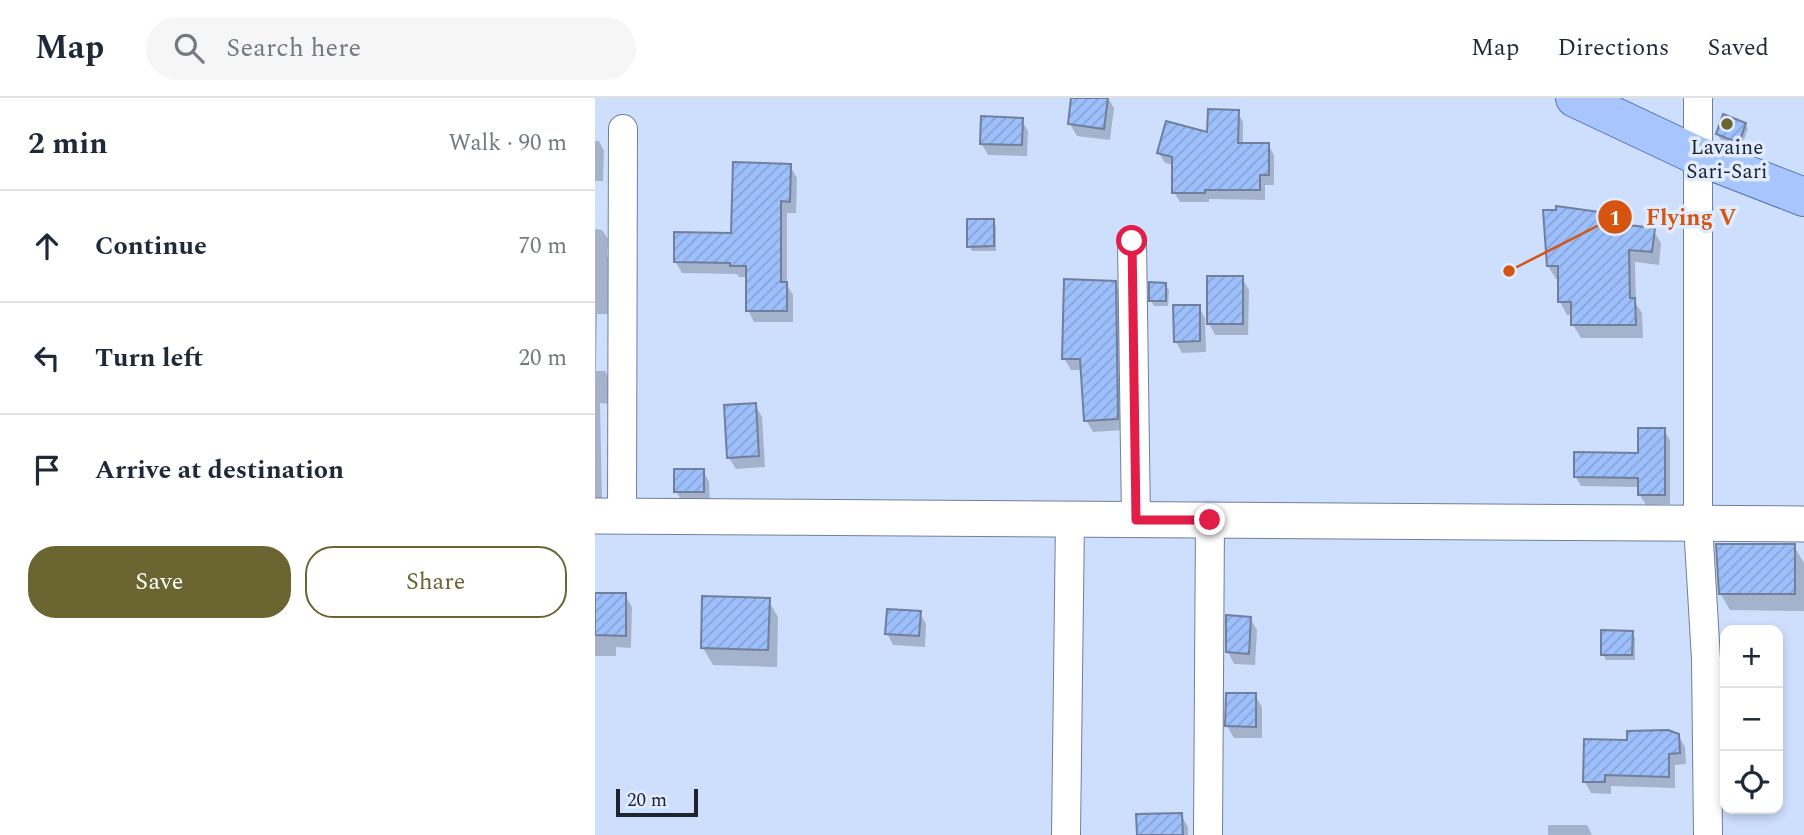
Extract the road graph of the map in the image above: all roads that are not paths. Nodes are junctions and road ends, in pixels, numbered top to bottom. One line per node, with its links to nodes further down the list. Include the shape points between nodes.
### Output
1 (1575, 98): 4 (main road)
2 (1697, 98): 4 (street)
3 (622, 128): 7 (street)
4 (1696, 155): 5 (main road); 11 (street)
5 (1804, 197)
6 (1132, 241): 9 (street)
7 (608, 516): 8 (street)
8 (1070, 519): 9 (street); 13 (street)
9 (1136, 520): 10 (street)
10 (1210, 520): 11 (street); 14 (street)
11 (1698, 524): 12 (street); 15 (street, via 1706,659)
12 (1804, 524)
13 (1066, 835)
14 (1208, 835)
15 (1708, 835)

